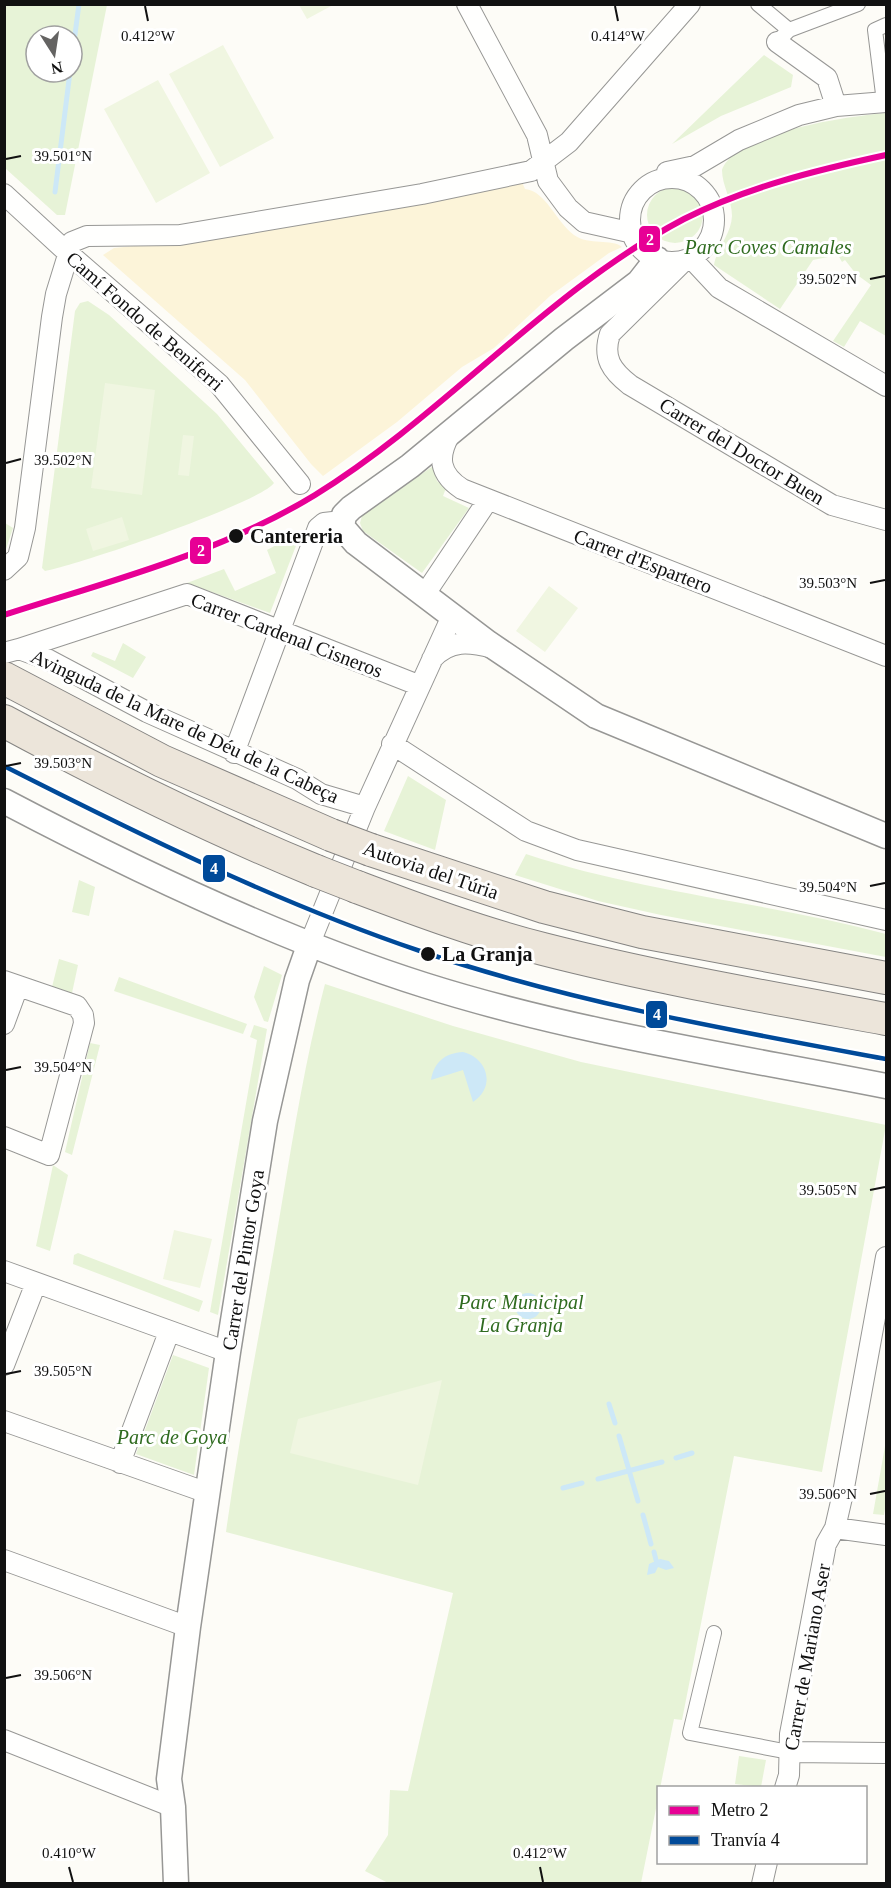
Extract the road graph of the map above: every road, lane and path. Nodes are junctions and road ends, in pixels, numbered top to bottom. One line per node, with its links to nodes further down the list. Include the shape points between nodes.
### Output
1 (467, 4): 9 (street, via 537,135)
2 (690, 4): 9 (street, via 569,142)
3 (758, 4): 6 (street)
4 (858, 4): 6 (street)
5 (886, 25): 7 (street, via 875,30)
6 (783, 36): 8 (street, via 827,78)
7 (885, 102): 8 (street)
8 (836, 106): 10 (street, via 760,130 695,166 660,174)
9 (544, 163): 13 (street, via 548,180 568,208 584,222); 15 (street, via 531,171 422,194 180,235 87,236 72,242)
10 (645, 187): 12 (street); 17 (street, via 657,180 683,178 705,193 712,204 715,217 708,242)
11 (4, 194): 15 (street, Camí Fondo de Beniferri)
12 (631, 212): 13 (street); 14 (street)
13 (599, 227): 14 (street)
14 (633, 233): 16 (street, via 645,251)
15 (68, 253): 20 (street, Camí Fondo de Beniferri, via 219,384); 24 (street, via 52,317 26,528 18,557)
16 (657, 259): 17 (street); 19 (street, via 639,282)
17 (688, 259): 18 (street, via 719,288); 22 (street, Carrer del Doctor Buen, via 610,334 606,346 615,374 832,505)
18 (886, 386)
19 (450, 434): 21 (street, Carrer d'Espartero, via 441,455 446,476 462,489); 23 (street, via 351,508)
20 (300, 484)
21 (488, 500): 25 (street); 30 (street, Carrer d'Espartero)
22 (886, 520)
23 (342, 521): 25 (street, via 346,533 356,543); 27 (street, via 324,523 318,528)
24 (4, 570)
25 (425, 594): 26 (street)
26 (452, 616): 28 (street); 31 (street, Carrer del Pintor Goya)
27 (278, 630): 29 (street, Carrer Cardenal Cisneros, via 187,594); 33 (street, Carrer Cardenal Cisneros); 36 (street)
28 (495, 648): 31 (street, Carrer del Pintor Goya, via 453,644); 39 (street, via 596,716)
29 (12, 651): 36 (street, Avinguda de la Mare de Déu de la Cabeça, via 49,660)
30 (886, 656)
31 (429, 663): 33 (street, Carrer del Pintor Goya)
32 (4, 678): 42 (highway, Autovia del Túria, bridge, via 162,761 371,850 544,907 642,932)
33 (418, 686): 35 (street, Carrer del Pintor Goya)
34 (4, 722): 44 (highway, Autovia del Túria, bridge, via 231,836 438,917 542,948 691,982)
35 (392, 744): 38 (street, Carrer del Pintor Goya); 40 (street, via 526,831 578,850)
36 (234, 753): 38 (street, Avinguda de la Mare de Déu de la Cabeça, via 331,798)
37 (4, 801): 41 (street, via 130,865)
38 (365, 807): 41 (street, Carrer del Pintor Goya)
39 (886, 836)
40 (886, 920)
41 (310, 944): 46 (street, via 424,985 527,1015); 53 (street, Carrer del Pintor Goya, via 297,980 266,1121)
42 (886, 978)
43 (11, 984): 45 (street); 47 (street, via 77,1006 84,1023 49,1155)
44 (886, 1019)
45 (4, 1024)
46 (886, 1086)
47 (4, 1137)
48 (886, 1257): 52 (street, Carrer de Mariano Aser)
49 (4, 1271): 50 (street)
50 (36, 1282): 51 (street); 54 (street)
51 (169, 1332): 53 (street); 56 (street)
52 (878, 1350): 58 (street, Carrer de Mariano Aser)
53 (228, 1352): 57 (street, Carrer del Pintor Goya)
54 (4, 1365)
55 (4, 1420): 56 (street)
56 (120, 1463): 57 (street)
57 (208, 1493): 61 (street, Carrer del Pintor Goya)
58 (835, 1528): 59 (street); 64 (street, Carrer de Mariano Aser, via 826,1544)
59 (886, 1535)
60 (4, 1560): 61 (street)
61 (188, 1628): 67 (street, Carrer del Pintor Goya, via 169,1779)
62 (714, 1633): 64 (street, via 690,1733)
63 (4, 1740): 67 (street)
64 (789, 1752): 65 (street); 66 (street, Carrer de Mariano Aser)
65 (886, 1753)
66 (785, 1786)
67 (173, 1807): 69 (street, Carrer del Pintor Goya)
68 (767, 1864): 70 (street)
69 (176, 1884)
70 (762, 1884)

